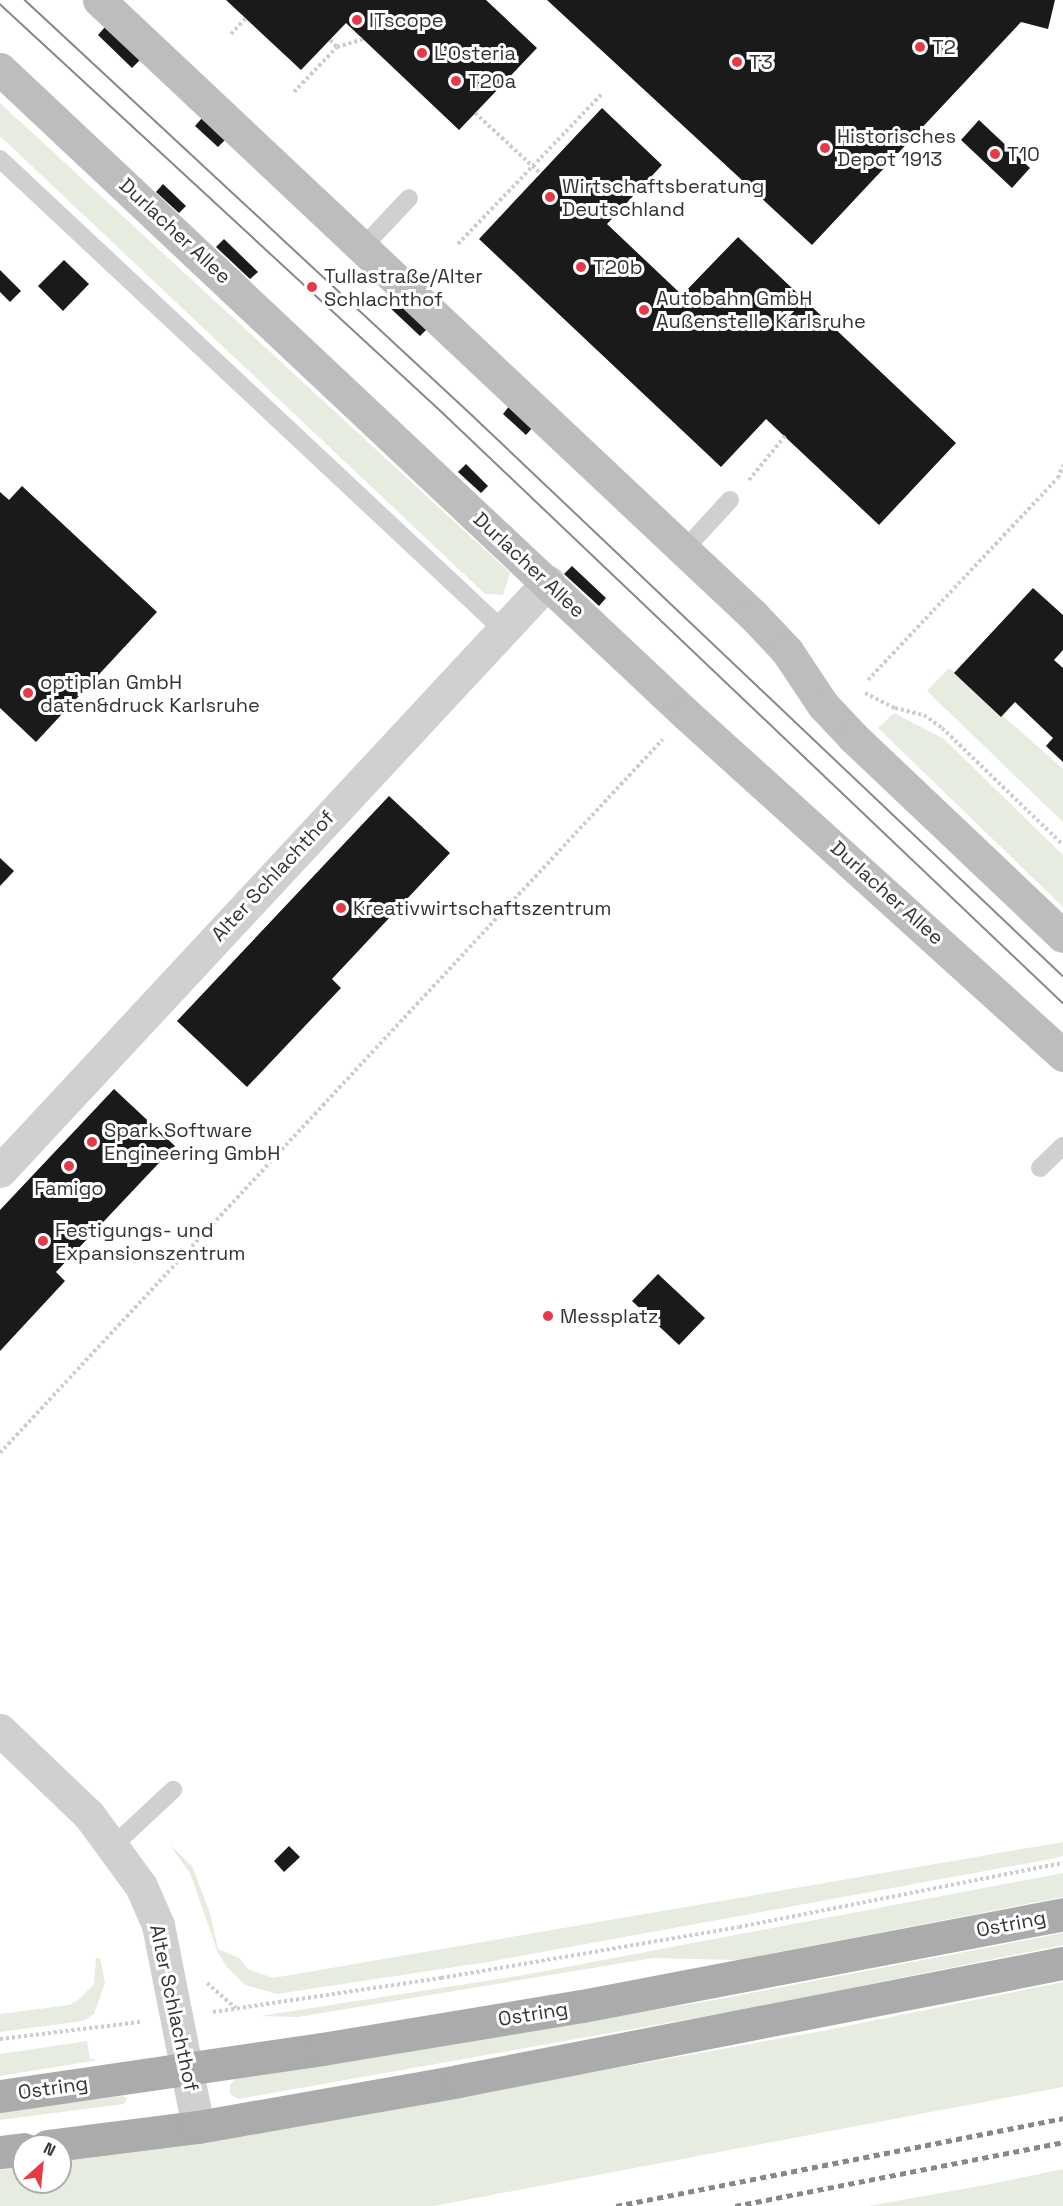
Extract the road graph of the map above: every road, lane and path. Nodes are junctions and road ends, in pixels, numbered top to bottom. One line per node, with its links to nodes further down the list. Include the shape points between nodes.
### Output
1 (99, 0): 16 (street)
2 (246, 18): 3 (path)
3 (231, 34)
4 (363, 39): 6 (path)
5 (330, 40): 6 (path)
6 (337, 47): 8 (path)
7 (0, 69): 21 (street, Durlacher Allee)
8 (294, 92)
9 (603, 93): 12 (path)
10 (475, 113): 12 (path)
11 (0, 159): 22 (lane)
12 (533, 167): 13 (path); 15 (path)
13 (541, 174)
14 (409, 198): 16 (lane)
15 (458, 244)
16 (363, 247): 20 (street)
17 (785, 436): 19 (path)
18 (1063, 465): 23 (path, via 1058,478)
19 (730, 500): 20 (lane)
20 (684, 550): 27 (street, via 787,651 823,705 853,737)
21 (548, 582): 22 (street, Alter Schlachthof); 25 (street, Durlacher Allee)
22 (503, 630): 31 (street, Alter Schlachthof)
23 (868, 680)
24 (910, 709): 26 (path, via 942,728)
25 (687, 715): 28 (street, Durlacher Allee); 32 (path, via 604,799)
26 (1063, 845)
27 (1063, 936)
28 (1063, 1055)
29 (1063, 1146): 30 (lane)
30 (1040, 1168)
31 (0, 1171)
32 (0, 1453)
33 (0, 1730): 35 (street, Alter Schlachthof, via 83,1808)
34 (173, 1790): 35 (lane)
35 (114, 1845): 39 (street, Alter Schlachthof, via 141,1886 158,1925)
36 (1063, 1863): 39 (path, via 739,1927 441,1978)
37 (1063, 1914): 41 (main road, Ostring, via 582,2006)
38 (1063, 1963): 43 (main road, via 765,2024)
39 (178, 2017): 40 (path); 41 (street, Alter Schlachthof)
40 (0, 2039)
41 (188, 2068): 42 (main road, Ostring); 43 (street, Alter Schlachthof)
42 (0, 2096)
43 (198, 2127): 44 (main road)
44 (72, 2143)

